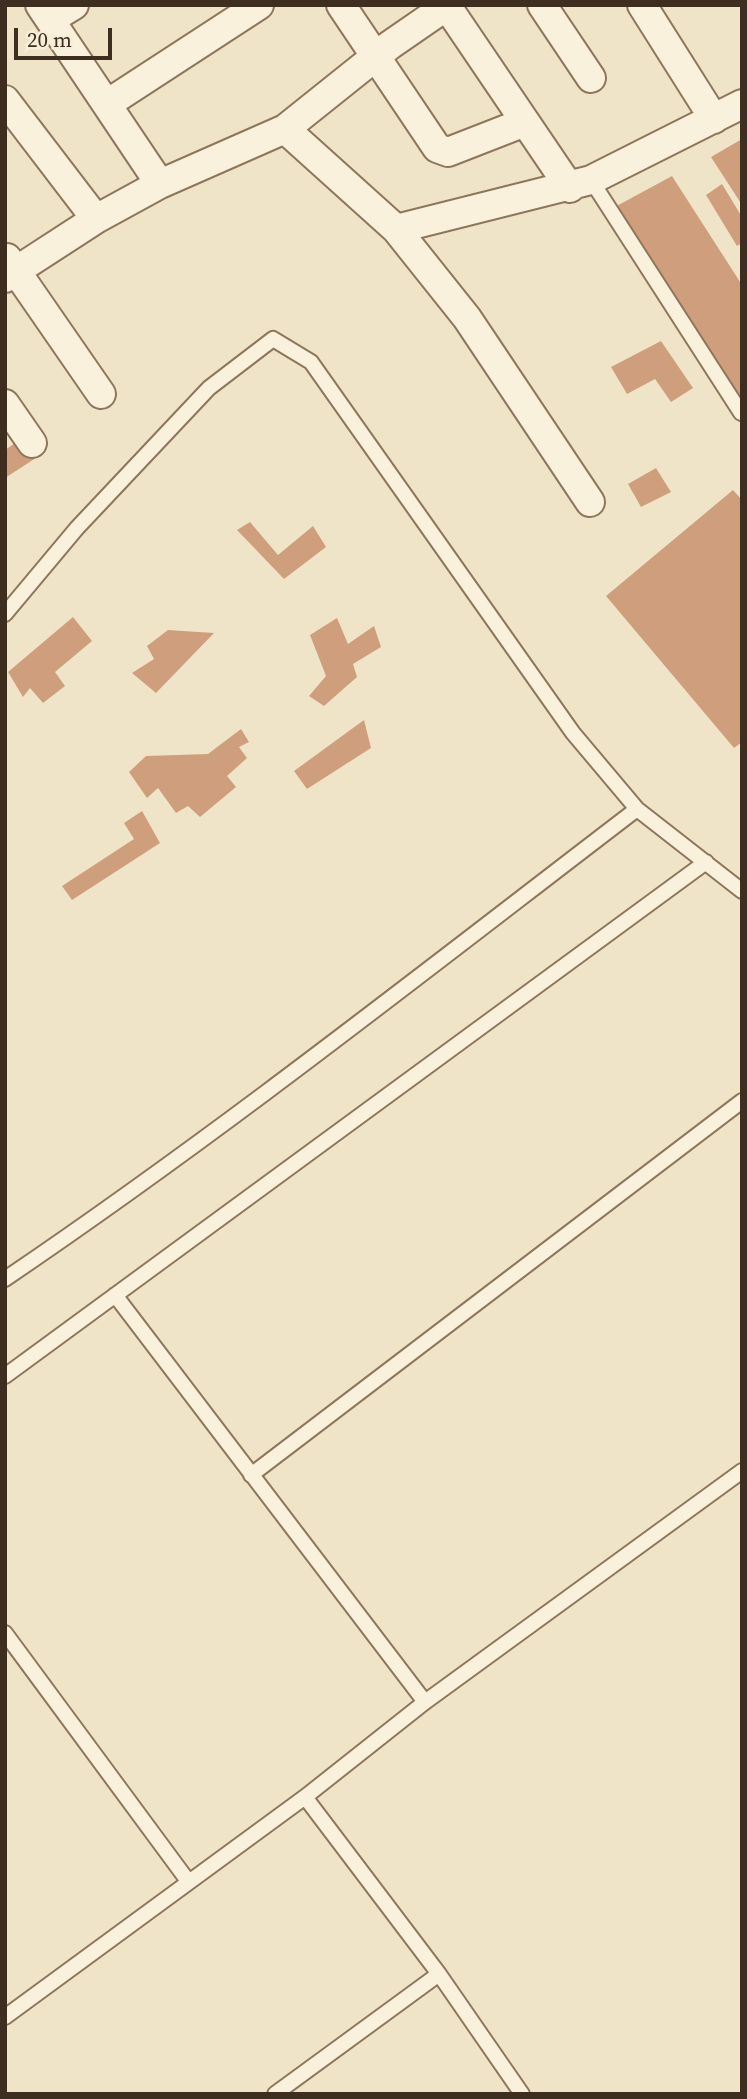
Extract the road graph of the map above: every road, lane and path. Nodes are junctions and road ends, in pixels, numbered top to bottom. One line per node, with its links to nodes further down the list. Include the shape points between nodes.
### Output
1 (259, 5): 10 (street)
2 (341, 5): 7 (street)
3 (447, 5): 7 (street); 13 (street)
4 (542, 5): 8 (street)
5 (642, 5): 12 (street)
6 (55, 10): 10 (street)
7 (374, 58): 13 (street, via 437,148 448,152); 14 (street)
8 (591, 78)
9 (5, 100): 17 (street)
10 (107, 104): 15 (street)
11 (742, 104): 12 (street)
12 (714, 119): 16 (street)
13 (525, 122): 16 (street)
14 (285, 129): 15 (street); 18 (street)
15 (160, 184): 17 (street)
16 (581, 184): 18 (street); 22 (lane)
17 (96, 219): 19 (street)
18 (396, 229): 24 (street, via 467,318)
19 (9, 268): 20 (street)
20 (101, 394)
21 (5, 404): 23 (street)
22 (741, 413)
23 (32, 443)
24 (590, 502)
25 (5, 614): 26 (lane, via 77,528 209,388 273,339 311,362 573,733)
26 (637, 808): 27 (lane); 30 (lane, via 384,1003)
27 (706, 862): 28 (lane); 31 (lane)
28 (742, 891)
29 (742, 1101): 34 (lane)
30 (5, 1279)
31 (115, 1295): 32 (lane); 34 (lane)
32 (5, 1376)
33 (742, 1471): 36 (lane)
34 (251, 1475): 36 (lane)
35 (8, 1642): 38 (lane)
36 (425, 1702): 37 (lane)
37 (305, 1797): 38 (lane); 39 (lane)
38 (188, 1881): 40 (lane)
39 (439, 1974): 41 (lane); 42 (lane)
40 (5, 2017)
41 (275, 2094)
42 (522, 2094)

